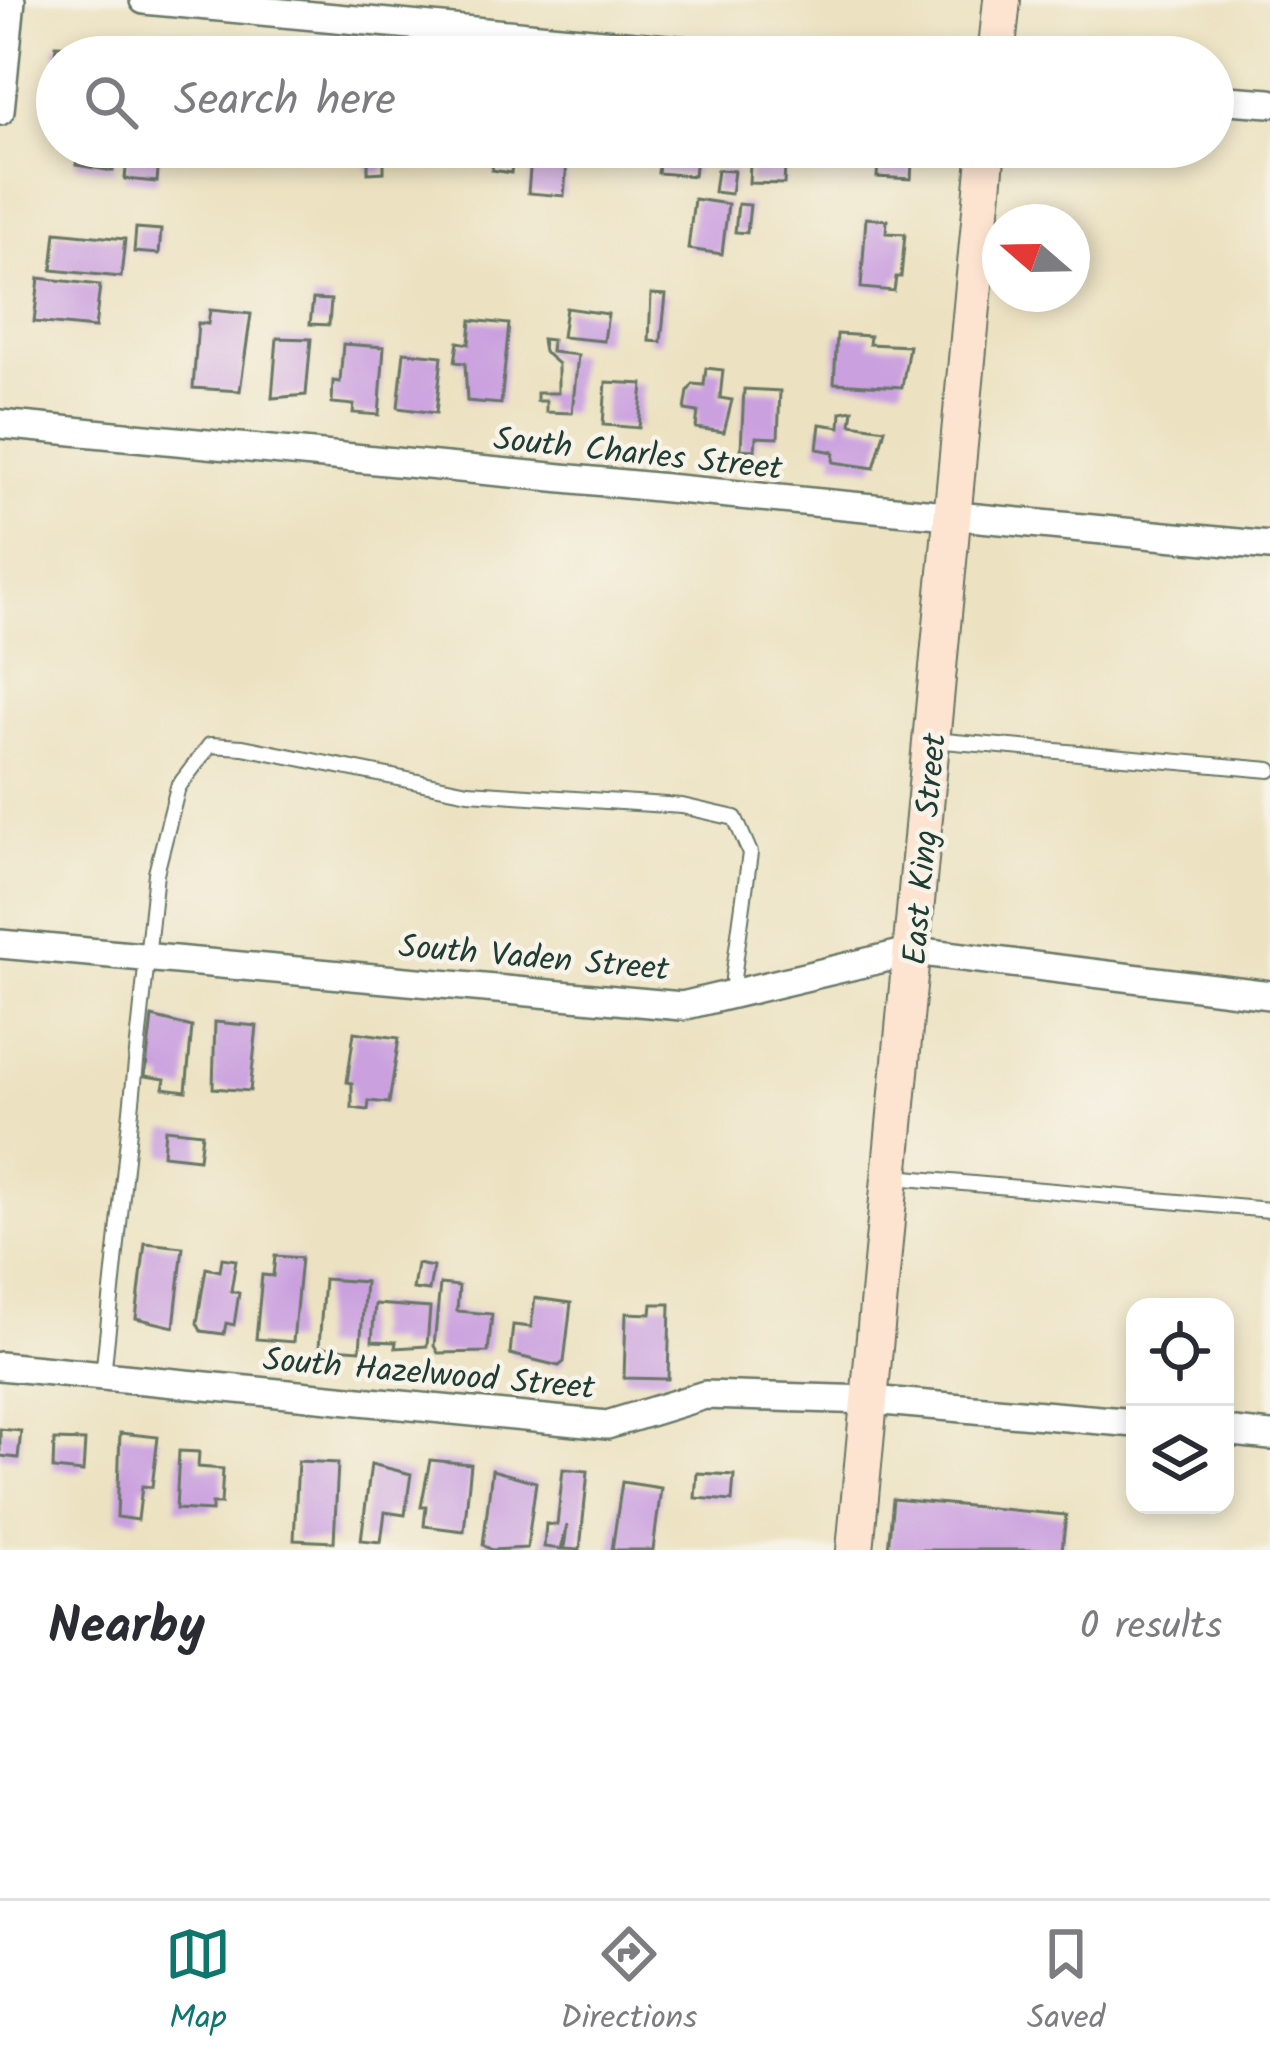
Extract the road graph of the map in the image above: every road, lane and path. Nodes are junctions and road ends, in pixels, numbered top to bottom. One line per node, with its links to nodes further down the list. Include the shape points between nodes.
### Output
1 (11, 0): 8 (street)
2 (145, 0): 4 (street)
3 (1002, 0): 5 (street)
4 (528, 36)
5 (998, 36)
6 (1234, 101): 7 (street)
7 (1270, 104)
8 (0, 111)
9 (985, 168): 11 (street, East King Street)
10 (0, 424): 11 (street, South Charles Street)
11 (954, 520): 12 (street, South Charles Street); 13 (street, East King Street)
12 (1270, 546)
13 (933, 740): 14 (lane); 16 (street, East King Street)
14 (1270, 770)
15 (0, 944): 17 (street, South Vaden Street)
16 (914, 951): 18 (street, South Vaden Street); 19 (street, South Vaden Street); 20 (street, East King Street)
17 (143, 956): 18 (street, South Vaden Street, via 682,1006); 18 (lane, via 178,787 210,746 243,747 468,792 649,803 735,818 750,854); 23 (lane, via 140,1058)
18 (736, 994)
19 (1270, 995)
20 (894, 1177): 21 (lane); 24 (street, East King Street)
21 (1270, 1210)
22 (0, 1366): 23 (street, South Hazelwood Street)
23 (104, 1376): 24 (street, South Hazelwood Street, via 608,1425 705,1396)
24 (871, 1400): 25 (street, South Hazelwood Street); 28 (street, East King Street)
25 (1126, 1422)
26 (1234, 1433): 27 (street)
27 (1270, 1436)
28 (855, 1550)

